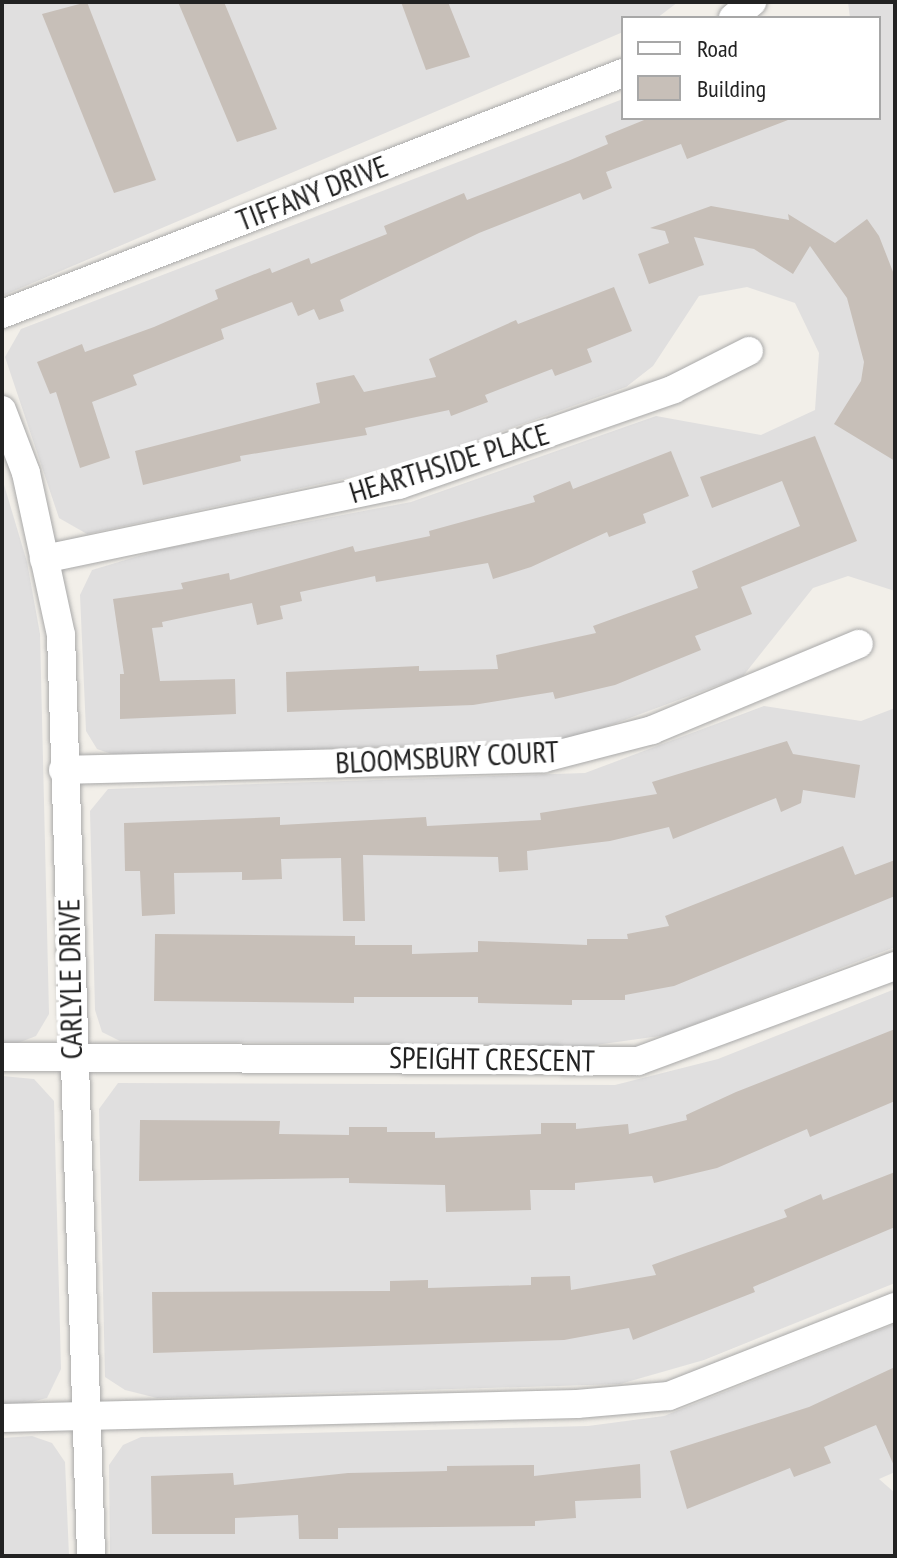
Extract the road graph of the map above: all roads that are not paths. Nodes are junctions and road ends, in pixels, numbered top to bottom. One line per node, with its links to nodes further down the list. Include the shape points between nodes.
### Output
1 (752, 2): 2 (street)
2 (735, 16)
3 (621, 74): 4 (street, TIFFANY DRIVE)
4 (2, 314)
5 (749, 351): 7 (street, HEARTHSIDE PLACE, via 674,389 399,485)
6 (2, 410): 7 (street, CARLYLE DRIVE, via 26,473)
7 (44, 559): 9 (street, CARLYLE DRIVE, via 61,635)
8 (859, 644): 9 (street, BLOOMSBURY COURT, via 652,730 544,758)
9 (63, 770): 11 (street, CARLYLE DRIVE)
10 (895, 966): 11 (street, SPEIGHT CRESCENT, via 638,1061)
11 (72, 1055): 12 (street, SPEIGHT CRESCENT); 14 (street, CARLYLE DRIVE)
12 (2, 1057)
13 (895, 1307): 14 (street, via 669,1396 577,1404)
14 (83, 1414): 15 (street); 16 (street, CARLYLE DRIVE)
15 (2, 1418)
16 (91, 1556)

